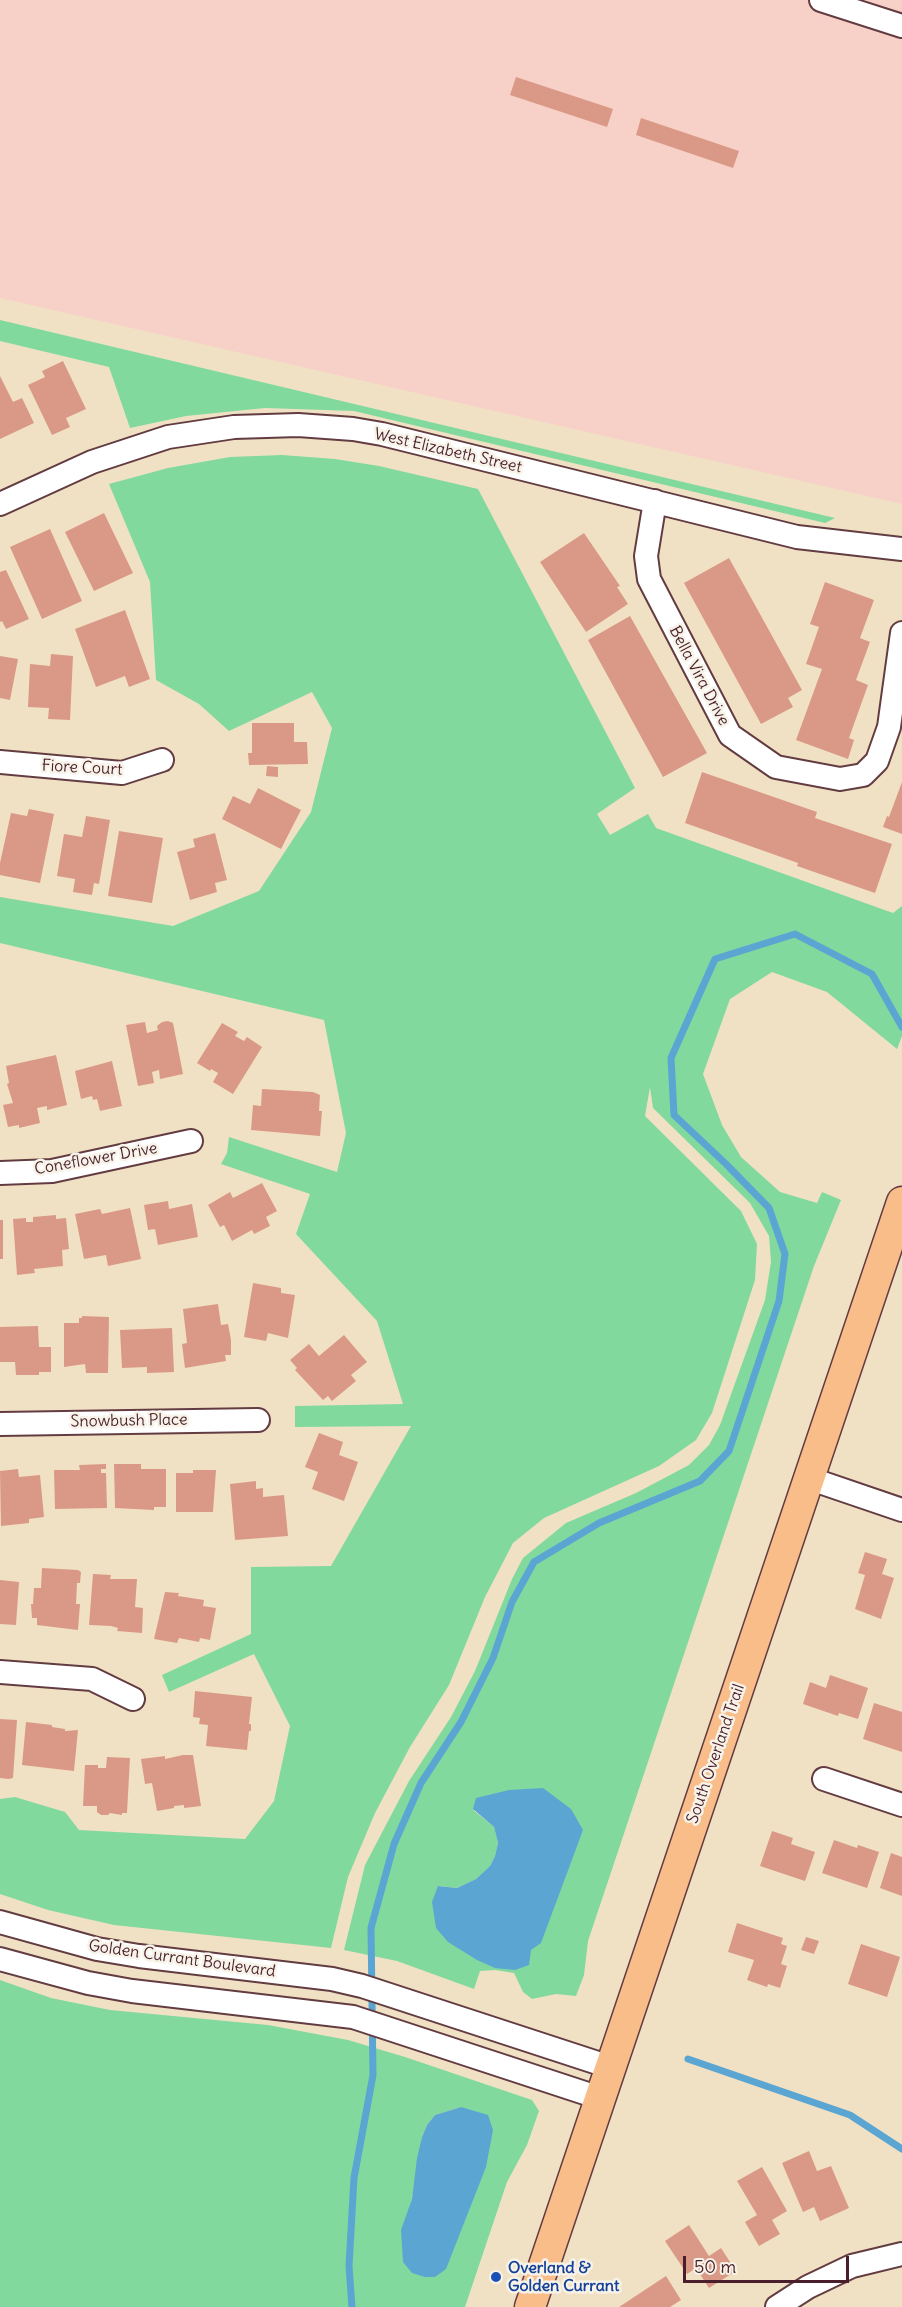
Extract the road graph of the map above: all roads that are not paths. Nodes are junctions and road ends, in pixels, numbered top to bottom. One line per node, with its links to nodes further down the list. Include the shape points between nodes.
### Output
1 (821, 0): 2 (street)
2 (891, 15)
3 (655, 501): 4 (street, West Elizabeth Street, via 382,434 298,425 234,427 168,437 92,462); 5 (street, West Elizabeth Street, via 797,537); 6 (street, Bella Vira Drive, via 646,556 649,579 730,735 776,767 840,778 862,775 877,761 889,727)
4 (0, 504)
5 (902, 549)
6 (902, 633)
7 (162, 760): 8 (street, Fiore Court, via 122,774)
8 (0, 762)
9 (191, 1142): 10 (street, Coneflower Drive, via 52,1171)
10 (0, 1173)
11 (902, 1202): 14 (main road, South Overland Trail)
12 (258, 1420): 13 (street, Snowbush Place)
13 (0, 1424)
14 (808, 1478): 15 (street); 24 (main road, South Overland Trail)
15 (902, 1510)
16 (0, 1672): 17 (street, via 92,1679)
17 (133, 1699)
18 (824, 1779): 19 (street)
19 (902, 1805)
20 (0, 1922): 22 (street, Golden Currant Boulevard, via 97,1949)
21 (0, 1959): 23 (street, via 132,1991)
22 (332, 1979): 23 (street); 24 (street, Golden Currant Boulevard, via 394,1995)
23 (323, 2013): 25 (street, via 386,2027)
24 (610, 2067): 25 (main road, South Overland Trail)
25 (600, 2098): 27 (main road, South Overland Trail)
26 (902, 2254): 28 (street, via 852,2266)
27 (530, 2307)
28 (777, 2307)

